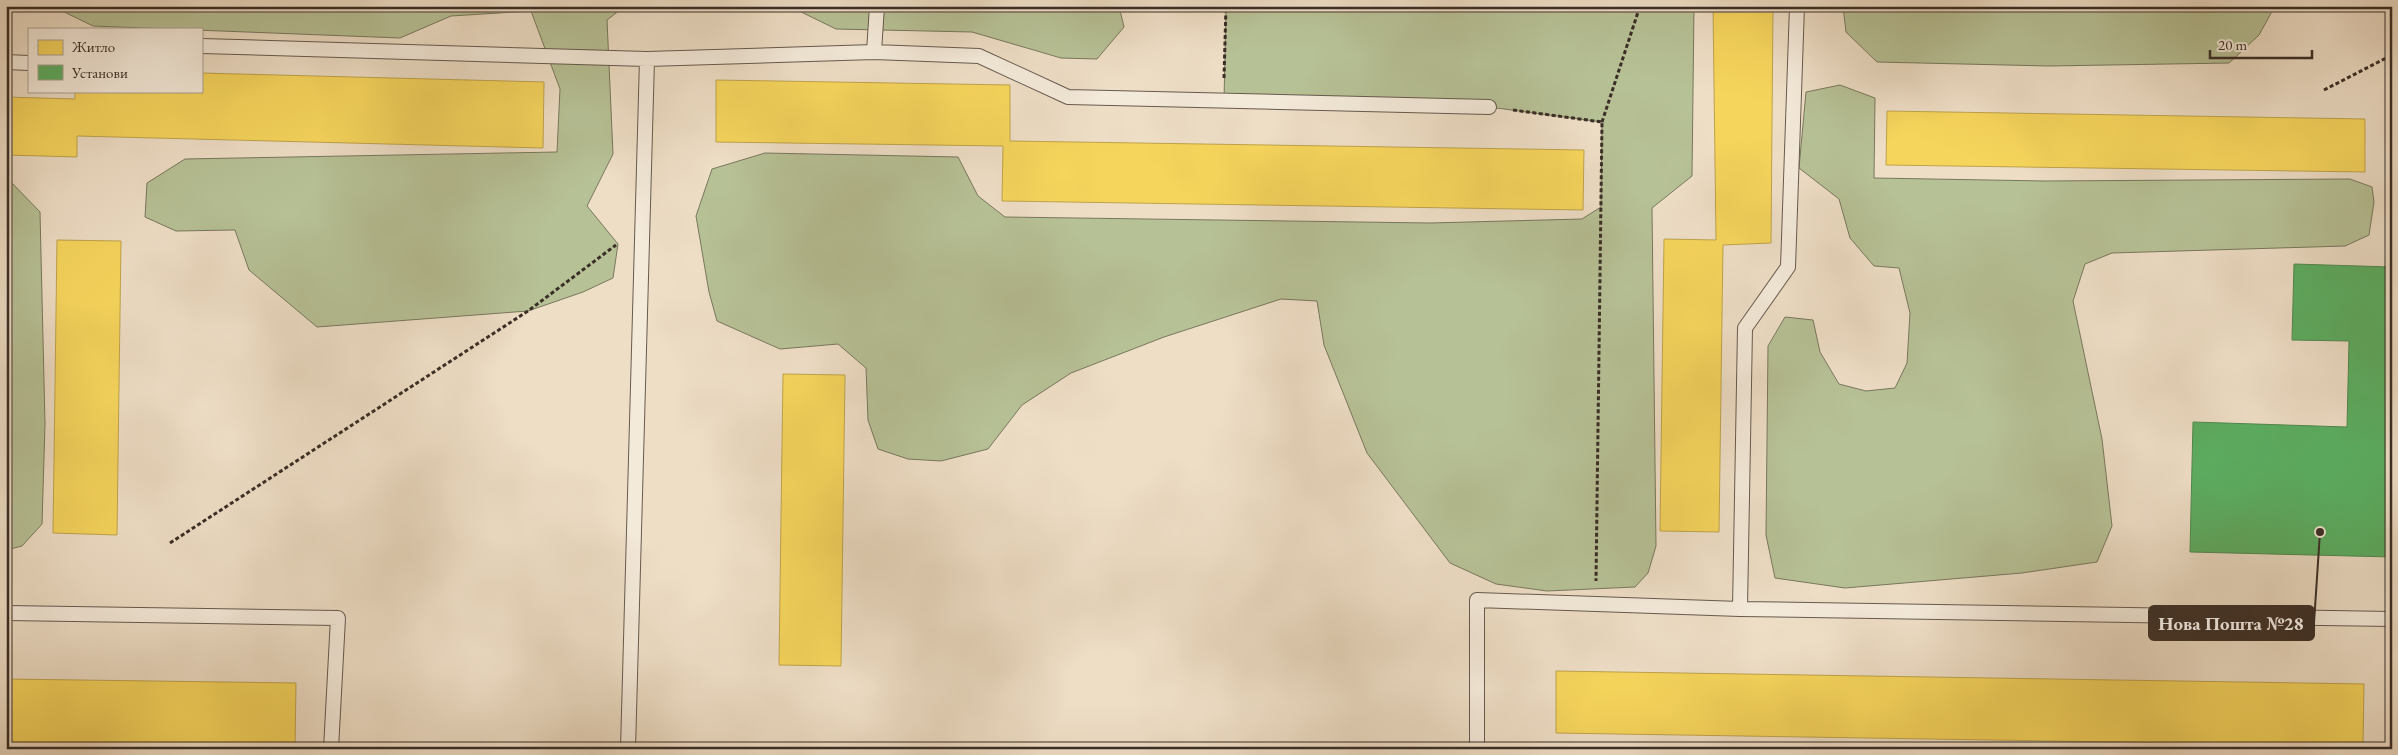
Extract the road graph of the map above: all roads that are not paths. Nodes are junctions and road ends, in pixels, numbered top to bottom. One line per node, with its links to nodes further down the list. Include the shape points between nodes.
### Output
1 (877, 6): 4 (lane)
2 (1797, 6): 9 (lane, via 1788,267 1746,328)
3 (202, 46): 5 (lane)
4 (874, 52): 5 (lane); 8 (lane, via 979,56 1068,97)
5 (647, 60): 13 (lane)
6 (6, 62): 7 (lane)
7 (28, 63)
8 (1489, 107)
9 (1740, 609): 11 (lane); 14 (lane, via 1477,600)
10 (6, 613): 12 (lane, via 338,618)
11 (2392, 619)
12 (331, 749)
13 (628, 749)
14 (1477, 749)

